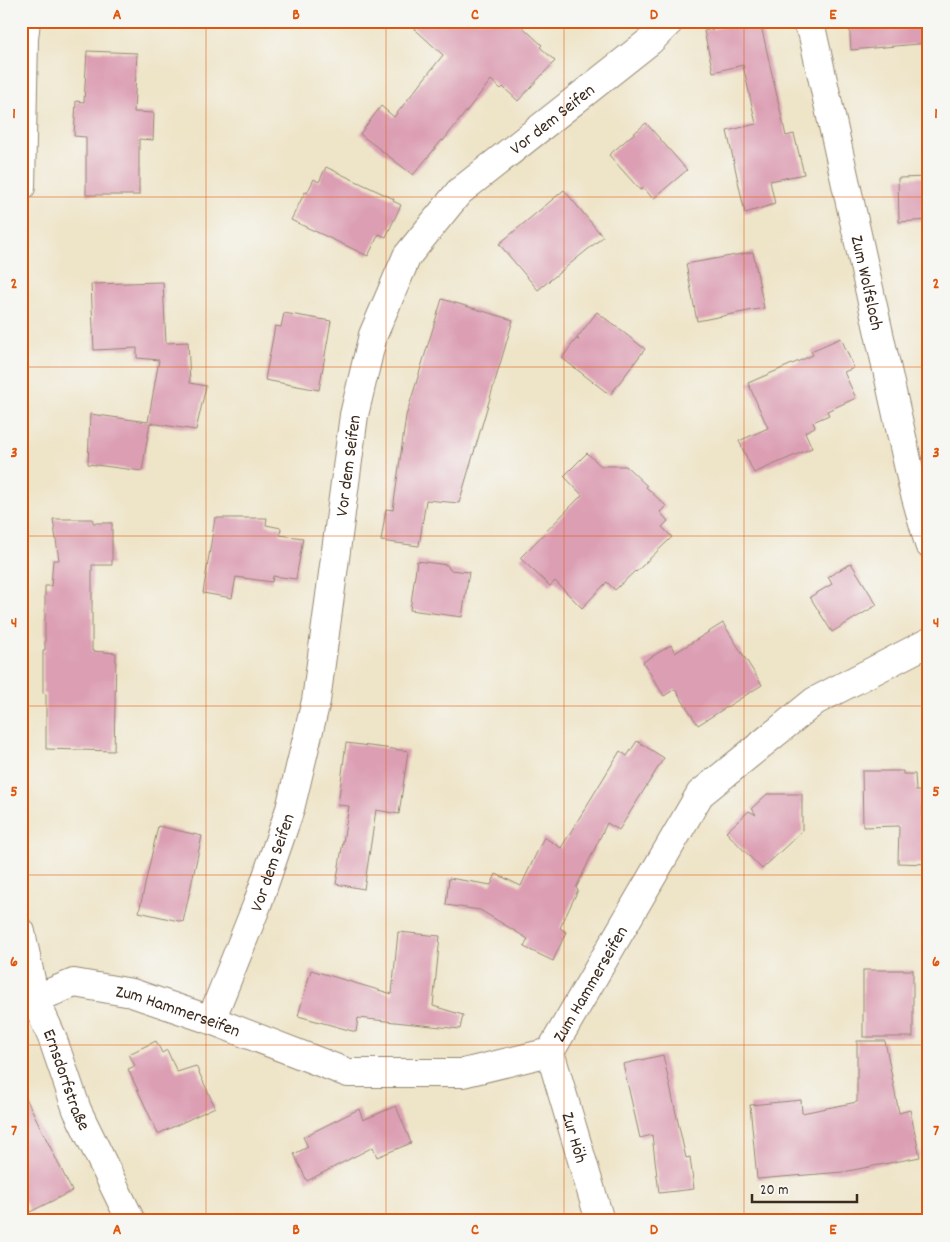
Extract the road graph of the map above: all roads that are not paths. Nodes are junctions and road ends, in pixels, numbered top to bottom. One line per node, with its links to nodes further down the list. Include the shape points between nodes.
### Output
1 (26, 21): 4 (street)
2 (670, 21): 9 (street, Vor dem Seifen, via 650,41 459,192 407,256 372,335 354,415 316,701 290,810)
3 (806, 21): 5 (street, Zum Wolfsloch, via 812,31)
4 (21, 186)
5 (929, 544)
6 (929, 642): 10 (street, Zum Hammerseifen, via 814,701 700,794)
7 (21, 932): 8 (street, Ernsdorfstraße)
8 (28, 1011): 9 (street, Zum Hammerseifen, via 74,983 132,993); 11 (street, Ernsdorfstraße, via 52,1037 77,1110)
9 (211, 1020): 10 (street, Zum Hammerseifen, via 348,1074 463,1073)
10 (550, 1052): 12 (street, Zur Höh)
11 (131, 1221)
12 (600, 1221)

